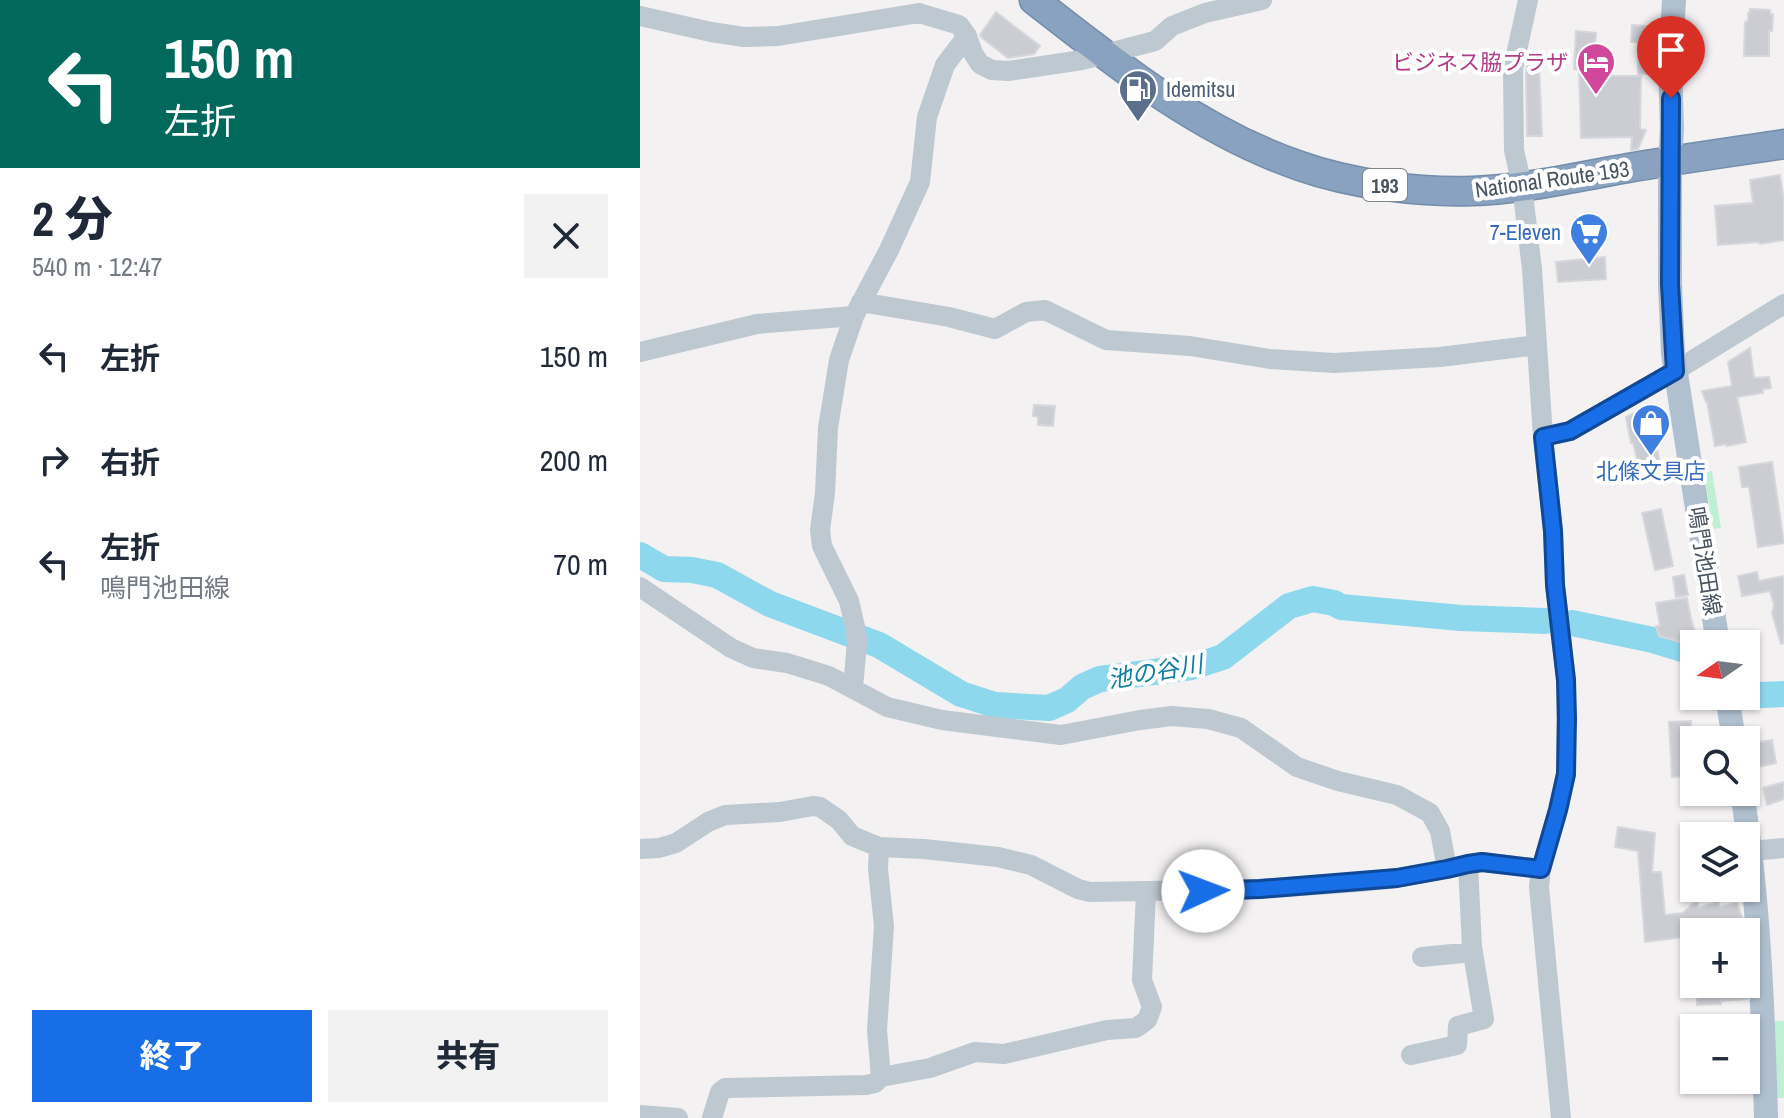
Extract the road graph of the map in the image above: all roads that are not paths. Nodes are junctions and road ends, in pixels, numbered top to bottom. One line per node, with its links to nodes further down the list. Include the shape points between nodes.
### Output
1 (1034, 0): 8 (highway, National Route 193 / 193)
2 (1262, 0): 8 (street, via 1205,13 1172,26 1155,41)
3 (1528, 0): 11 (street, via 1513,69 1514,150)
4 (1674, 0): 10 (main road, 鳴門池田線)
5 (918, 6): 6 (street, via 778,36 744,37); 7 (street, via 959,25)
6 (640, 16)
7 (967, 36): 8 (street, via 980,64 992,70); 13 (street, via 945,65 927,117 920,182)
8 (1103, 54): 11 (highway, National Route 193 / 193, via 1189,113 1301,167 1425,190)
9 (1784, 144): 10 (highway, National Route 193 / 193)
10 (1670, 163): 11 (highway, National Route 193 / 193); 16 (main road, 鳴門池田線)
11 (1522, 186): 14 (street)
12 (1784, 304): 16 (street)
13 (857, 309): 14 (street, via 949,317 995,329 1026,312 1045,310 1106,340 1334,363); 15 (street, via 757,324); 20 (street, via 834,387 820,530 822,546 849,601 856,637)
14 (1537, 345): 17 (street)
15 (640, 352)
16 (1675, 371): 17 (street, via 1570,431); 19 (main road, 鳴門池田線)
17 (1543, 437): 27 (street, via 1567,718 1566,774)
18 (640, 587): 20 (street, via 731,648)
19 (1716, 630)
20 (853, 688): 26 (street, via 887,707 942,720 1061,735 1172,716 1241,728 1297,767 1397,795 1430,813 1440,831)
21 (879, 847): 23 (street, via 852,836 820,807 807,806 725,815 676,843); 28 (street, via 998,857 1031,865 1090,892); 33 (street, via 884,926 877,1030)
22 (1784, 848): 24 (street)
23 (640, 849)
24 (1760, 850)
25 (1468, 864): 26 (street); 27 (street); 30 (street)
26 (1447, 869): 28 (street, via 1358,882)
27 (1541, 869): 37 (street)
28 (1146, 892): 33 (street, via 1142,980 1152,1007 1136,1028 1004,1054 975,1052)
29 (1755, 902): 38 (main road)
30 (1473, 952): 31 (street); 32 (street, via 1484,1019 1458,1026 1457,1045)
31 (1422, 957)
32 (1411, 1055)
33 (881, 1077): 36 (street, via 866,1085 725,1088)
34 (640, 1115): 35 (street)
35 (678, 1118)
36 (712, 1118)
37 (1561, 1118)
38 (1766, 1118)

